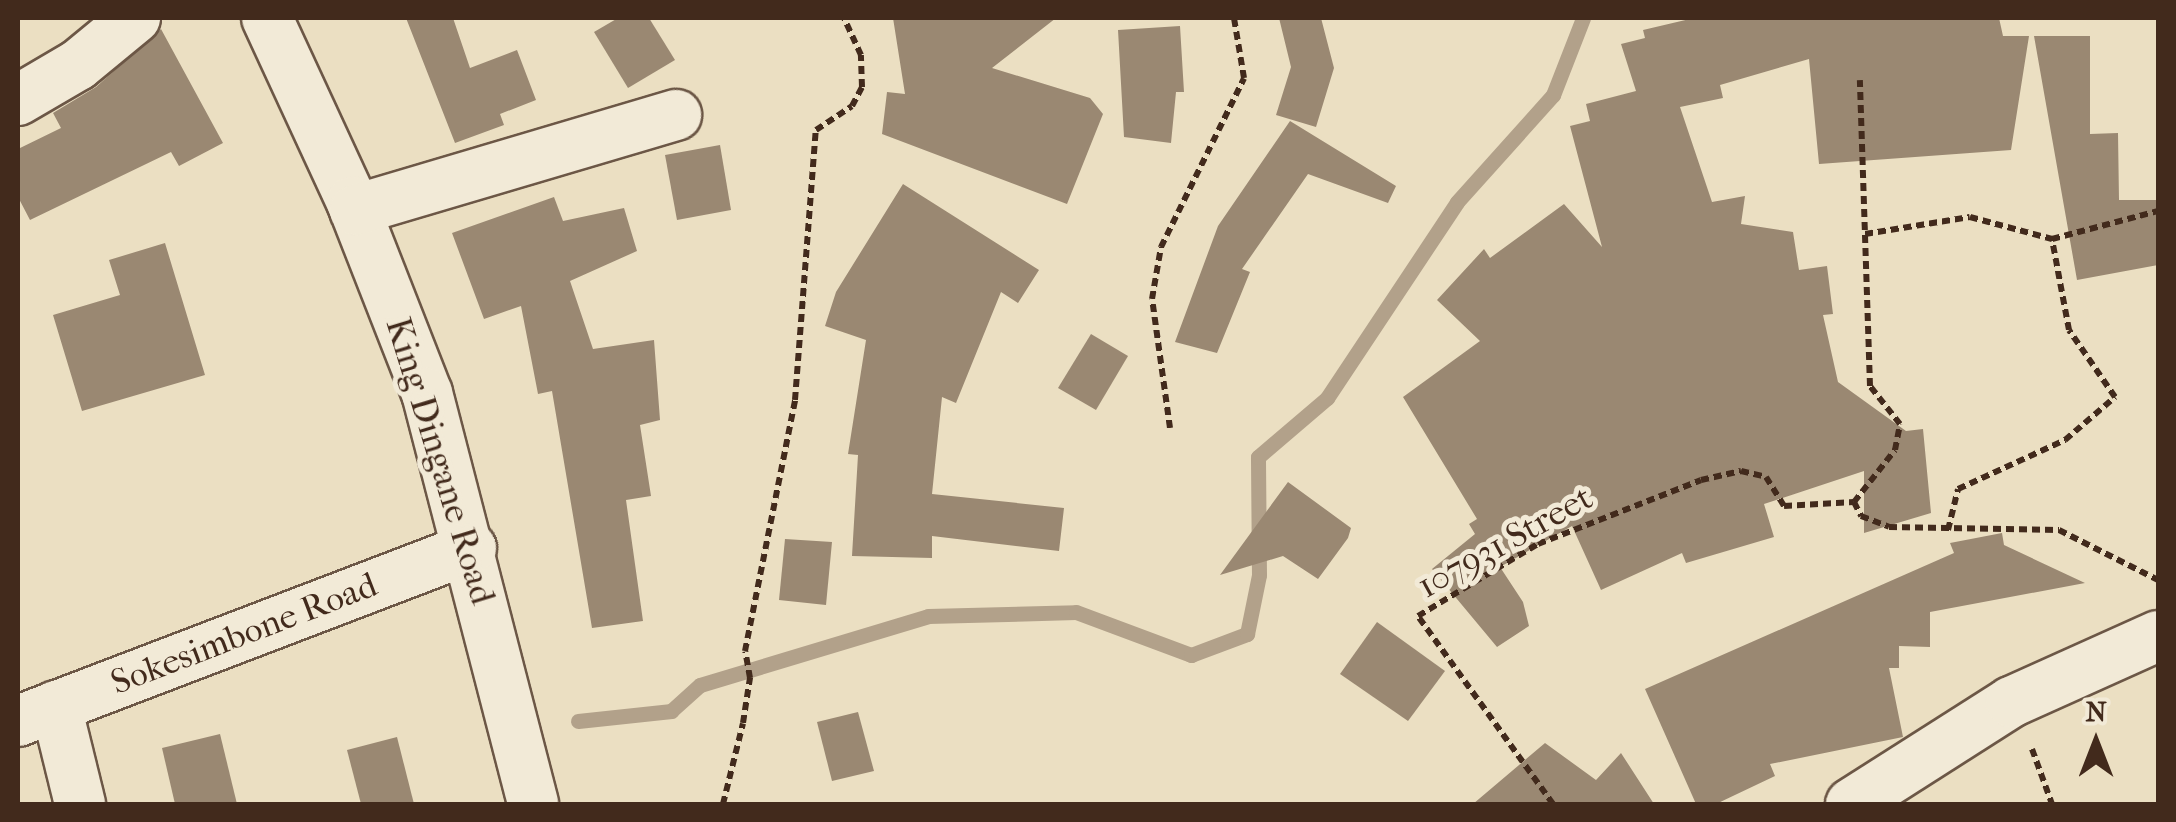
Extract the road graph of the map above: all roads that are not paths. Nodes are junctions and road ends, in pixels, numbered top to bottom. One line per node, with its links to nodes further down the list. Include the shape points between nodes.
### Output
1 (135, 18): 3 (street, via 78,66)
2 (267, 18): 5 (street, King Dingane Road)
3 (18, 100)
4 (676, 114): 5 (street)
5 (355, 210): 6 (street, King Dingane Road, via 426,393)
6 (471, 548): 8 (street, Sokesimbone Road); 10 (street, King Dingane Road)
7 (2158, 636): 11 (street, via 2011,702)
8 (37, 713): 9 (street)
9 (80, 804)
10 (533, 804)
11 (1852, 804)

